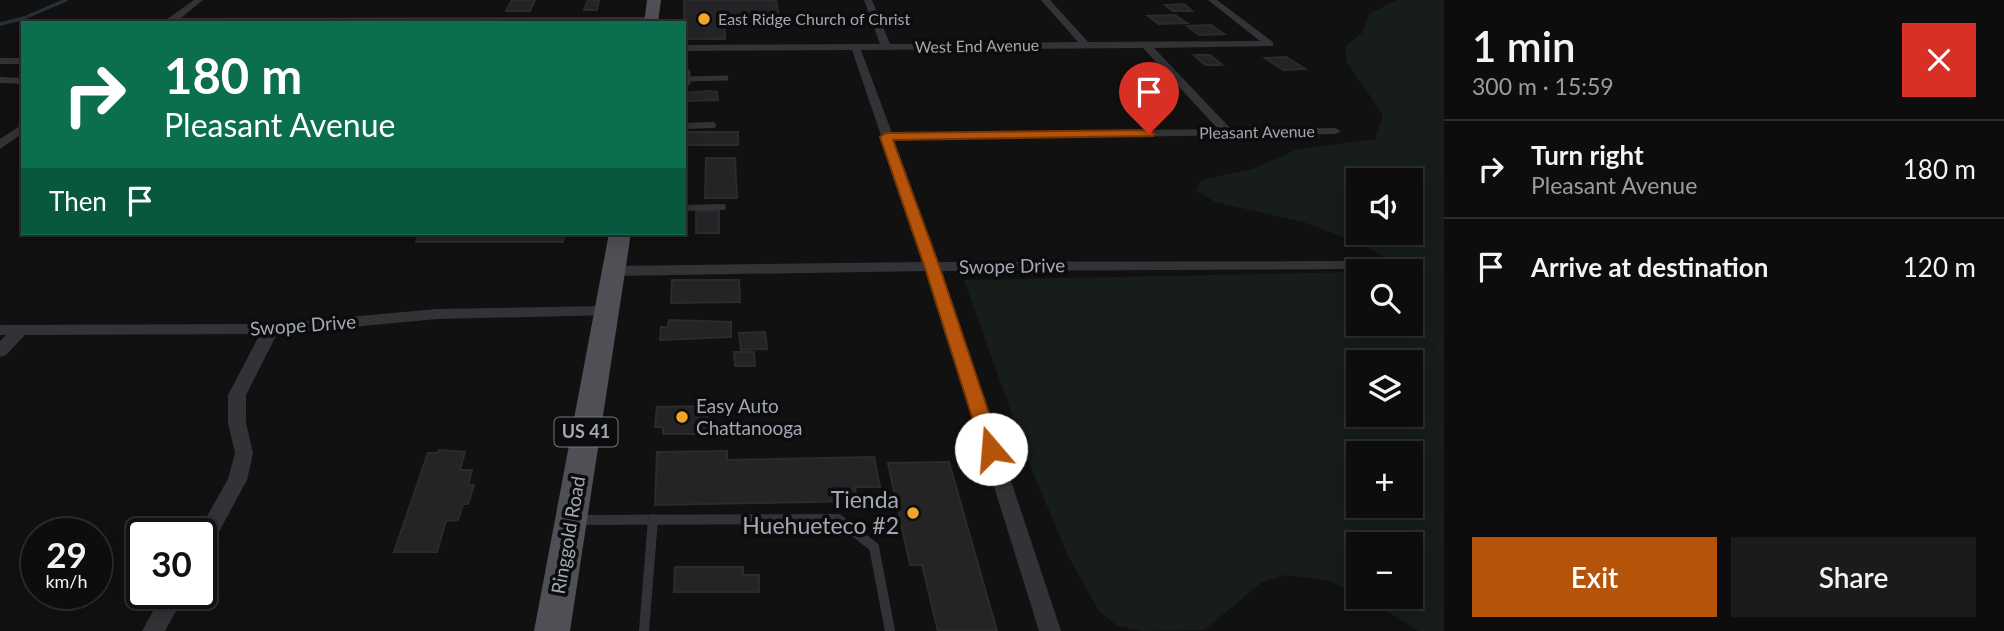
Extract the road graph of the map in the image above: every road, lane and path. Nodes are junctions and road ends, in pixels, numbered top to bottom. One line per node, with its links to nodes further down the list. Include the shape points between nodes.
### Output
1 (199, 0): 6 (street)
2 (654, 0): 7 (main road)
3 (868, 0): 10 (street)
4 (1045, 0): 8 (street)
5 (1212, 0): 9 (street, West End Avenue, via 1270,44)
6 (170, 21)
7 (651, 21)
8 (1085, 45): 9 (street, West End Avenue); 10 (street, West End Avenue)
9 (1146, 45): 25 (street)
10 (886, 47): 12 (street, West End Avenue)
11 (686, 48): 12 (street, West End Avenue)
12 (856, 48): 26 (street)
13 (0, 61): 14 (street)
14 (21, 61)
15 (726, 78): 18 (lane)
16 (0, 80): 17 (street)
17 (21, 80)
18 (686, 82)
19 (713, 125): 20 (lane)
20 (686, 126)
21 (0, 128): 22 (street)
22 (21, 128)
23 (21, 129): 27 (street)
24 (1335, 131): 25 (street, Pleasant Avenue)
25 (1228, 133): 26 (street, Pleasant Avenue)
26 (886, 137): 33 (street)
27 (0, 144): 28 (street)
28 (21, 144)
29 (723, 207): 30 (lane)
30 (686, 208)
31 (621, 235): 34 (main road, Ringgold Road / US 41)
32 (1346, 265): 33 (street, Swope Drive)
33 (933, 268): 34 (street, Swope Drive); 48 (street)
34 (616, 271): 35 (main road, Ringgold Road / US 41)
35 (607, 311): 36 (street, Swope Drive, via 438,314); 42 (main road, Ringgold Road / US 41)
36 (271, 328): 38 (street, Swope Drive); 40 (street, via 237,395 244,453 237,480)
37 (0, 330): 38 (street, Swope Drive)
38 (21, 330): 39 (street)
39 (0, 351)
40 (216, 518)
41 (653, 519): 42 (lane); 46 (lane); 47 (lane, via 838,519 874,547)
42 (571, 520): 45 (main road, Ringgold Road / US 41)
43 (166, 609): 44 (street)
44 (153, 631)
45 (552, 631)
46 (644, 631)
47 (890, 631)
48 (1050, 631)

